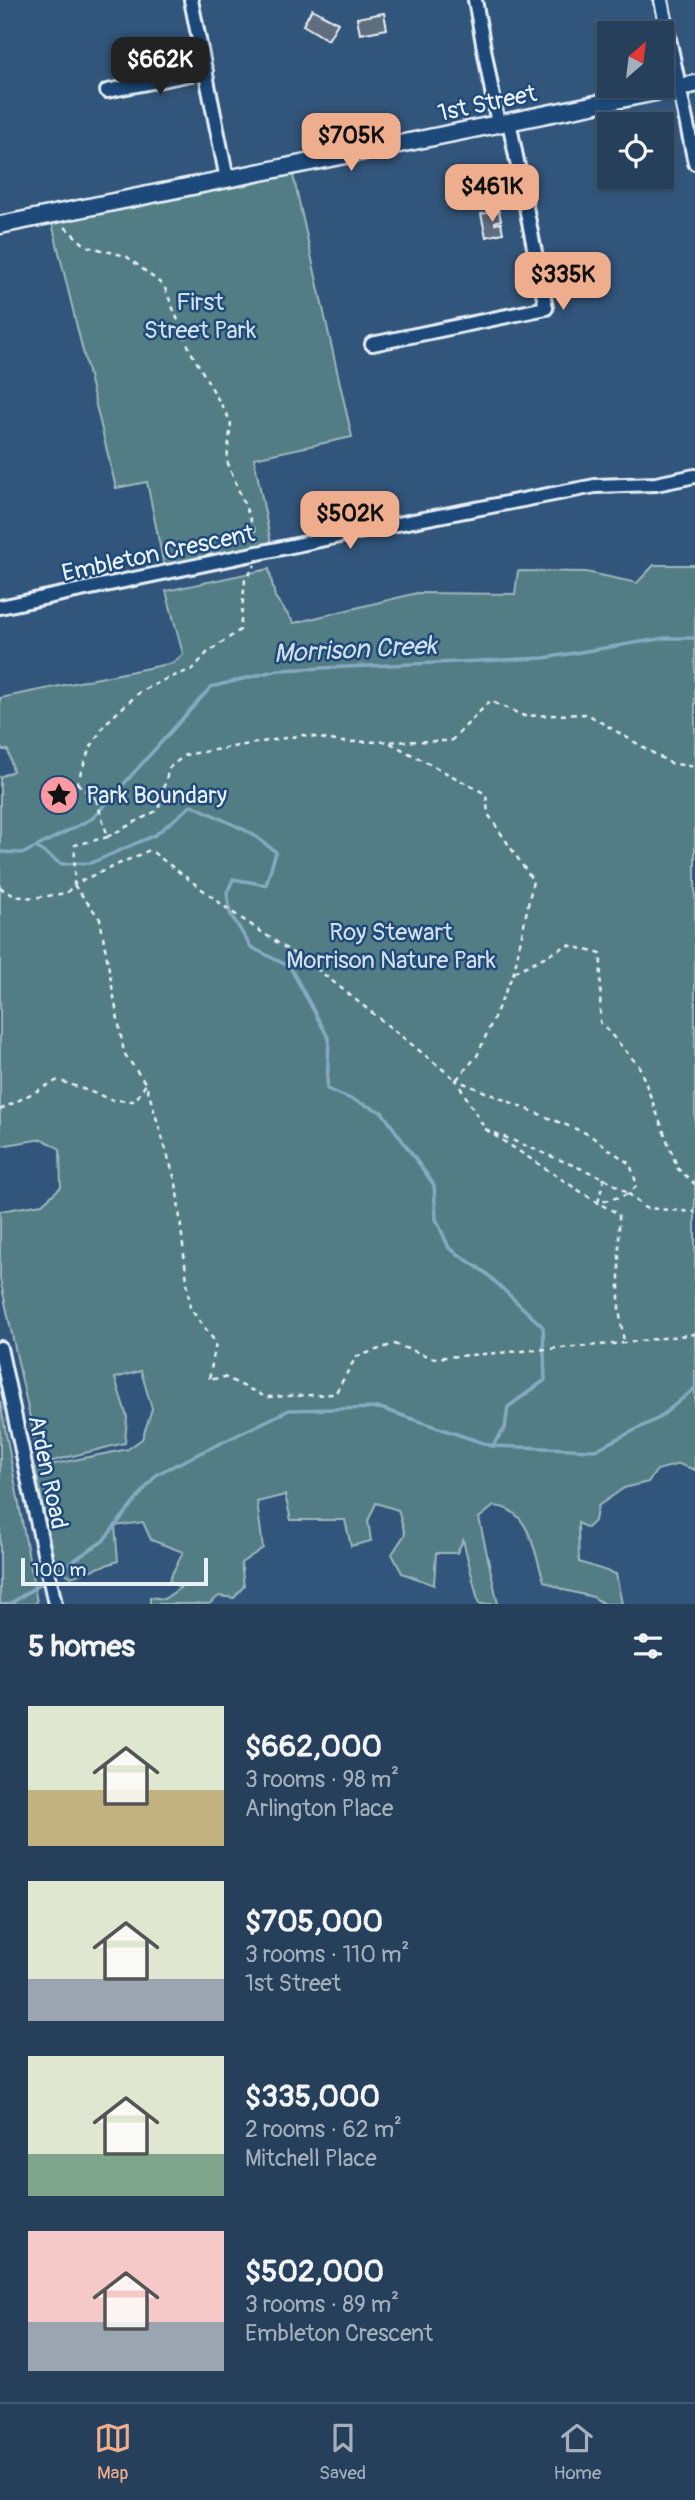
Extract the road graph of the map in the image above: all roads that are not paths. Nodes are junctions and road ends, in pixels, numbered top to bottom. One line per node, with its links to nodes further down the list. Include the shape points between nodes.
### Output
1 (191, 0): 4 (street)
2 (475, 0): 7 (street)
3 (661, 0): 5 (street)
4 (206, 71): 6 (street); 9 (street)
5 (687, 85): 7 (street, 1st Street); 8 (street)
6 (107, 90)
7 (503, 123): 9 (street, 1st Street); 11 (street, via 546,308)
8 (695, 163)
9 (227, 179): 10 (street, 1st Street)
10 (0, 225)
11 (372, 344)
12 (695, 476): 13 (street, Embleton Crescent, via 656,484 595,486)
13 (0, 607)
14 (0, 1348): 15 (street, Arden Road)
15 (55, 1604)

